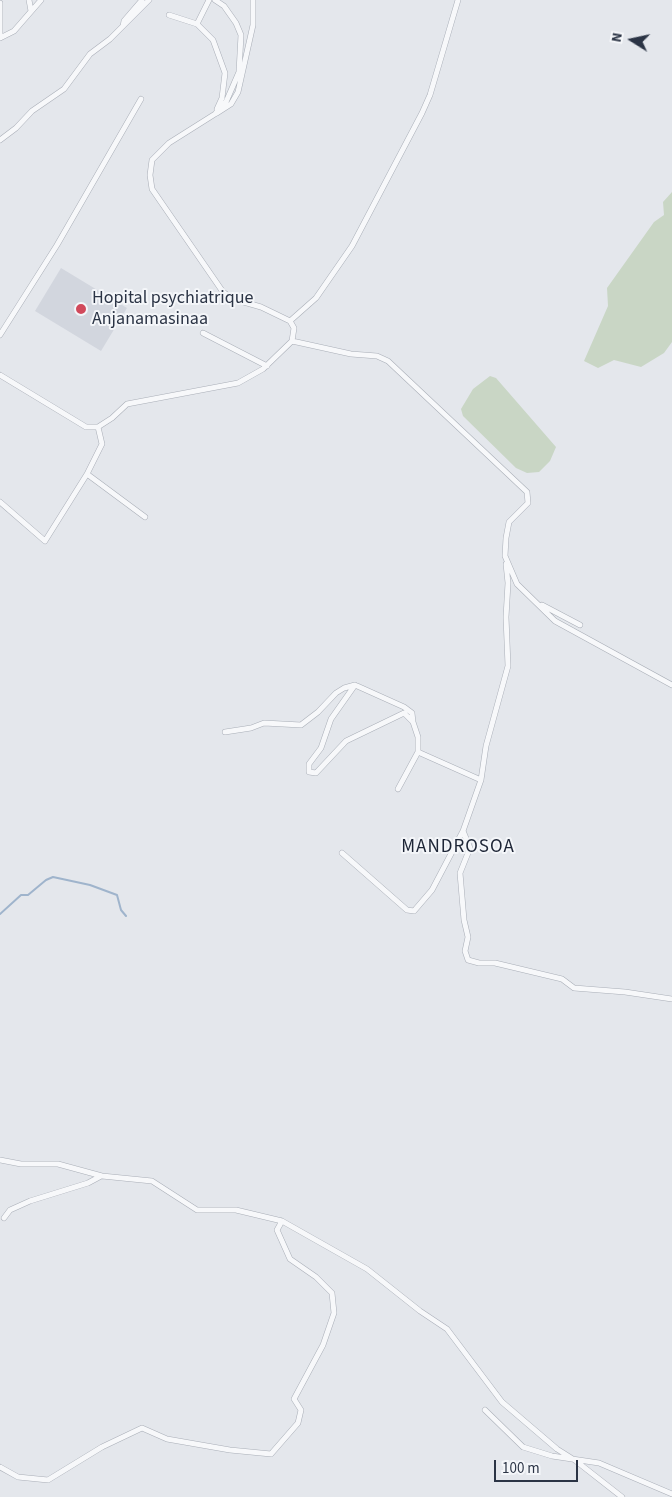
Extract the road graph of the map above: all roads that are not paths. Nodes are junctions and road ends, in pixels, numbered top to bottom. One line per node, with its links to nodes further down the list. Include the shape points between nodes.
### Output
1 (29, 0): 10 (street)
2 (41, 0): 10 (street)
3 (142, 0): 13 (street)
4 (149, 0): 13 (street)
5 (210, 0): 12 (street)
6 (215, 0): 16 (street, via 224,6 241,35 239,72 226,102)
7 (253, 0): 16 (street, via 253,25 238,92 225,110)
8 (458, 0): 18 (street, via 430,95 361,230 316,298)
9 (0, 3): 14 (street)
10 (30, 11): 14 (street, via 14,31)
11 (169, 15): 12 (street)
12 (197, 24): 16 (street, via 213,40 225,73 222,98)
13 (123, 26): 17 (street, via 90,54 64,89 32,111)
14 (0, 37)
15 (141, 99): 20 (street, via 57,245)
16 (215, 114): 18 (street, via 170,143 152,160 152,189 223,292)
17 (0, 140)
18 (290, 321): 21 (street, via 294,328)
19 (203, 333): 22 (street)
20 (0, 335)
21 (292, 341): 22 (street); 28 (street, via 388,361 527,492 528,503 508,522)
22 (267, 366): 24 (street, via 238,383 127,404)
23 (0, 374): 24 (street, via 86,427)
24 (98, 427): 25 (street, via 102,444)
25 (86, 474): 26 (street, via 45,541); 27 (street)
26 (0, 502)
27 (145, 517)
28 (505, 556): 29 (street, via 517,584); 36 (street, via 508,666 486,746)
29 (537, 603): 30 (street); 32 (street, via 555,621)
30 (580, 625)
31 (355, 685): 33 (street, via 404,707 412,714); 33 (street, via 331,719 321,748 309,764 309,772 316,773 346,741 371,727 404,713); 34 (street, via 336,693 301,725 264,723)
32 (672, 685)
33 (413, 722): 35 (street)
34 (225, 732)
35 (418, 752): 36 (street); 37 (street)
36 (481, 780): 38 (street)
37 (398, 789)
38 (463, 831): 39 (street, via 432,890 414,910 399,905); 40 (street, via 470,848 460,873 468,960 496,963 562,979 574,988)
39 (342, 853)
40 (672, 999)
41 (0, 1160): 42 (street, via 21,1164 58,1164)
42 (102, 1176): 43 (street, via 30,1201 10,1210); 44 (street, via 152,1181 197,1210 236,1210)
43 (4, 1218)
44 (282, 1221): 46 (street, via 367,1269 447,1329 502,1402); 47 (street, via 277,1230 290,1259 332,1293 334,1313 323,1345 294,1399 301,1410 298,1423 271,1454 167,1439 142,1428 102,1447 48,1480 18,1477)
45 (486, 1410): 46 (street, via 523,1447)
46 (576, 1461): 48 (street, via 599,1463); 49 (street)
47 (0, 1467)
48 (672, 1494)
49 (622, 1497)

